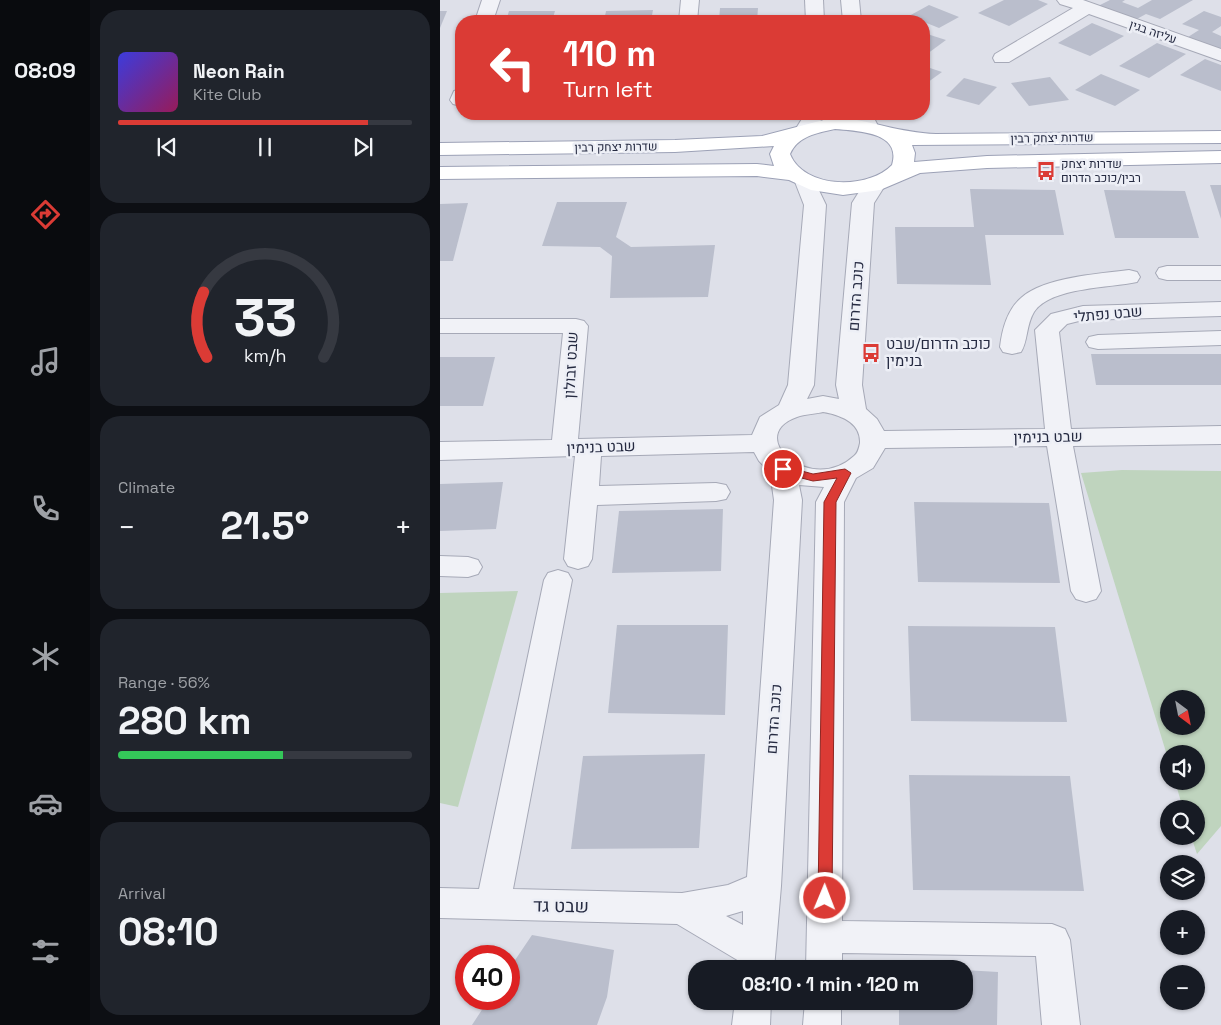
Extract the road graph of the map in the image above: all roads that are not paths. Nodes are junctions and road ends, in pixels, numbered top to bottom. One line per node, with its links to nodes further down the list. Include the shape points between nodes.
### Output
1 (491, 0): 7 (street)
2 (690, 0): 8 (street)
3 (814, 0): 9 (street)
4 (850, 0): 10 (street)
5 (1066, 0): 6 (street, עליזה בגין)
6 (1086, 8): 11 (street, עליזה בגין); 12 (street)
7 (486, 15)
8 (689, 15)
9 (815, 15)
10 (851, 15)
11 (1221, 55)
12 (1002, 58)
13 (871, 124): 14 (main road, שדרות יצחק רבין); 15 (main road, שדרות יצחק רבין, via 909,139); 20 (main road, via 895,138 905,156 903,165)
14 (804, 127): 16 (main road, שדרות יצחק רבין, via 762,142); 19 (main road, via 783,145 780,155 782,165)
15 (1221, 138)
16 (440, 149)
17 (1221, 157): 20 (main road, שדרות יצחק רבין, via 987,162 918,167)
18 (440, 173): 19 (main road, שדרות יצחק רבין, via 757,170)
19 (798, 178): 20 (main road, שדרות יצחק רבין, via 840,189); 33 (street, via 815,205 801,385)
20 (885, 179): 34 (street, כוכב הדרום, via 863,203 850,385)
21 (1167, 273): 22 (street)
22 (1221, 273)
23 (1130, 277): 24 (street, via 1063,287)
24 (1029, 302): 27 (street); 32 (street, via 1014,325)
25 (1189, 309): 26 (street, שבט נפתלי); 27 (street, שבט נפתלי, via 1083,313); 29 (street)
26 (1221, 309)
27 (1059, 319): 36 (street, שבט נפתלי, via 1047,330)
28 (440, 326): 39 (street, שבט זבולון, via 576,326)
29 (1196, 338): 30 (street); 31 (street)
30 (1221, 338)
31 (1098, 342)
32 (1012, 347)
33 (790, 409): 34 (street, via 823,404); 38 (street, via 769,424)
34 (854, 412): 37 (street, via 868,424)
35 (1221, 435): 36 (street, שבט בנימין)
36 (1058, 437): 37 (street, שבט בנימין); 45 (street)
37 (874, 440): 42 (street, via 873,450 867,459)
38 (762, 443): 39 (street, שבט בנימין); 41 (street, via 772,462)
39 (576, 447): 40 (street, שבט בנימין); 44 (street)
40 (440, 451)
41 (783, 469): 42 (street, via 813,478); 46 (street, כוכב הדרום, via 788,500)
42 (845, 473): 50 (street, via 830,502)
43 (716, 492): 44 (street)
44 (584, 496): 48 (street)
45 (1086, 591)
46 (764, 886): 49 (street, שבט גד, via 731,900); 52 (street, כוכב הדרום)
47 (440, 903): 48 (street, שבט גד)
48 (493, 904): 49 (street, שבט גד)
49 (682, 909): 51 (street, שבט גד)
50 (824, 953): 57 (street, via 1052,940)
51 (756, 960)
52 (757, 960)
53 (752, 1010): 55 (street)
54 (822, 1010): 56 (street)
55 (751, 1025)
56 (822, 1025)
57 (1061, 1025)

